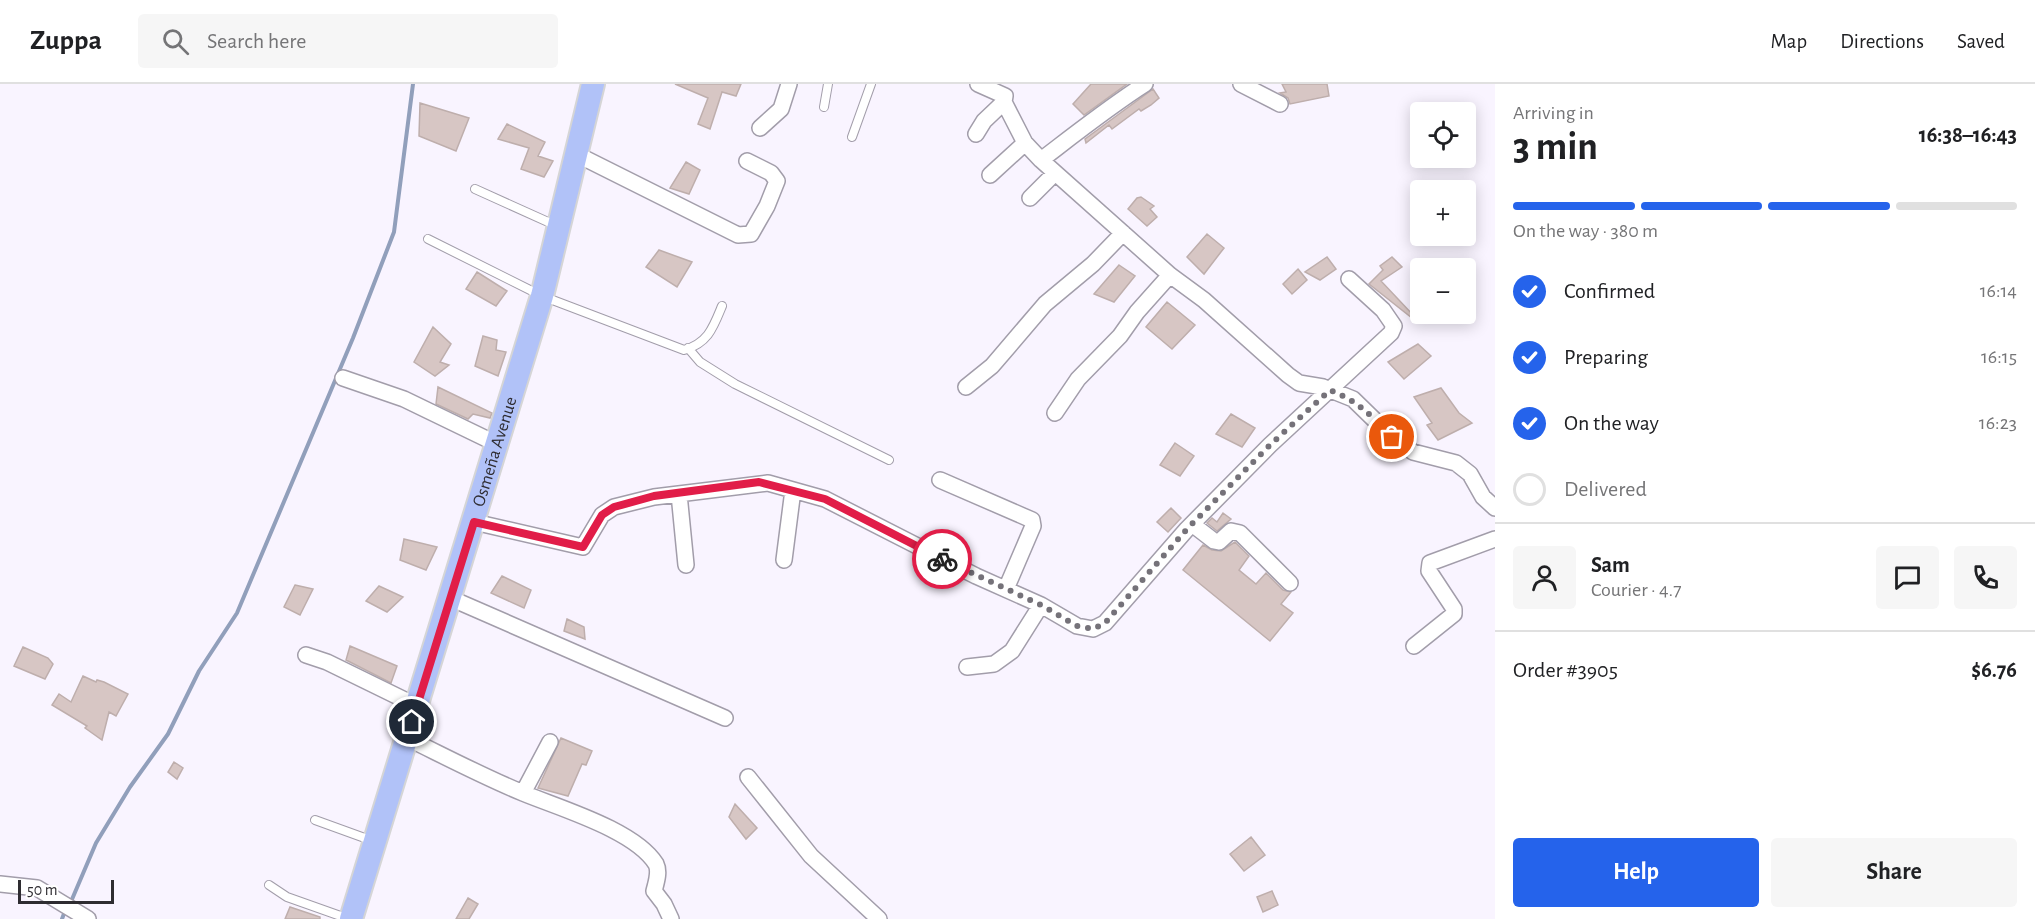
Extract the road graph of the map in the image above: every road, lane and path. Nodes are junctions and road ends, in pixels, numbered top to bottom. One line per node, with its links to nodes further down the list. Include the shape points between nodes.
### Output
1 (593, 84): 15 (main road, Osmeña Avenue)
2 (789, 84): 11 (street, via 781,109)
3 (828, 84): 10 (lane)
4 (871, 84): 13 (lane)
5 (978, 84): 8 (street)
6 (1145, 84): 16 (street)
7 (1241, 84): 9 (street)
8 (1008, 94): 12 (street); 14 (street)
9 (1280, 104)
10 (824, 106)
11 (760, 128)
12 (976, 134)
13 (852, 137)
14 (1025, 143): 16 (street); 19 (street)
15 (576, 154): 17 (street, via 738,235 751,234 777,181); 22 (main road, Osmeña Avenue)
16 (1041, 160): 18 (street)
17 (747, 161)
18 (1055, 173): 21 (street); 23 (street)
19 (990, 175)
20 (475, 189): 22 (lane)
21 (1030, 198)
22 (558, 227): 27 (main road, Osmeña Avenue)
23 (1123, 233): 25 (street); 31 (street, via 1094,264 1045,304 992,366)
24 (428, 239): 27 (lane)
25 (1170, 275): 32 (street, via 1299,383); 33 (street, via 1078,379)
26 (1348, 279): 32 (street, via 1383,310 1394,326)
27 (542, 296): 29 (lane, via 684,350); 34 (main road, Osmeña Avenue)
28 (722, 306): 29 (lane, via 711,334 698,346)
29 (688, 348): 35 (lane, via 700,362 735,384)
30 (343, 378): 34 (street, via 404,399)
31 (966, 387)
32 (1330, 390): 39 (street, via 1359,403 1372,419 1413,452 1455,463 1470,474 1483,497); 41 (street)
33 (1055, 413)
34 (497, 444): 40 (main road, Osmeña Avenue)
35 (889, 460)
36 (940, 480): 46 (street, via 1032,520 1033,526)
37 (793, 490): 38 (street, via 759,482); 43 (street); 46 (street, via 825,499)
38 (679, 494): 40 (street, via 654,496 607,510 583,547); 44 (street)
39 (1495, 508)
40 (474, 522): 47 (main road, Osmeña Avenue)
41 (1192, 524): 45 (street, via 1219,542 1231,531 1240,533); 48 (street, via 1105,623 1093,629 1077,626)
42 (1495, 538): 49 (street, via 1430,563 1429,571 1454,614)
43 (784, 560)
44 (686, 565)
45 (1290, 583)
46 (1006, 589): 48 (street)
47 (450, 598): 52 (main road, Osmeña Avenue); 53 (street)
48 (1041, 605): 51 (street, via 1012,651 994,664)
49 (1414, 646)
50 (306, 655): 52 (street)
51 (967, 667)
52 (417, 706): 54 (main road, Osmeña Avenue)
53 (725, 718)
54 (407, 738): 57 (street); 59 (main road, Osmeña Avenue)
55 (550, 742): 57 (street)
56 (748, 777): 65 (street, via 812,856)
57 (523, 793): 64 (street, via 595,821 639,847 656,865 654,891)
58 (315, 820): 59 (lane)
59 (375, 842): 63 (main road, Osmeña Avenue)
60 (0, 884): 62 (street, via 36,888)
61 (268, 885): 63 (lane, via 287,897)
62 (88, 919)
63 (351, 919)
64 (671, 919)
65 (879, 919)

